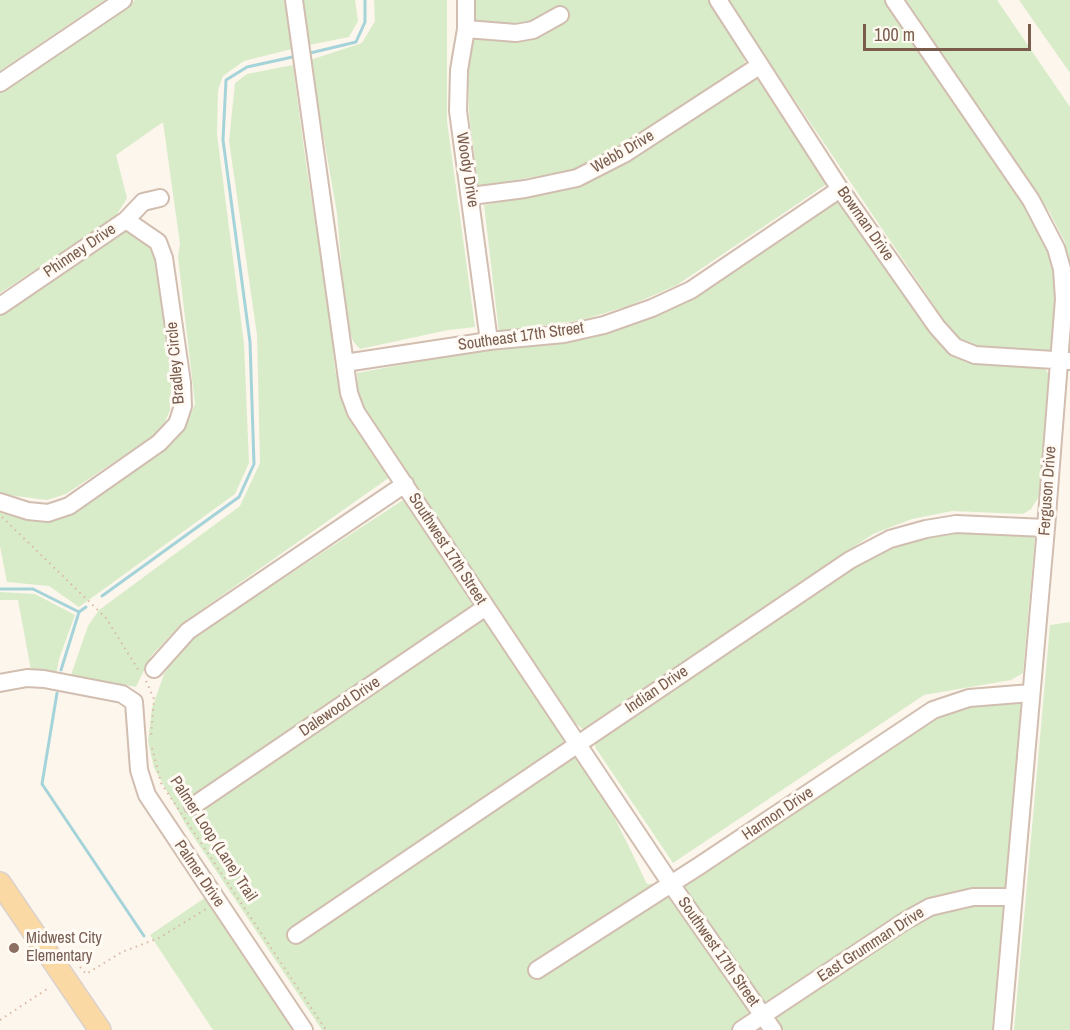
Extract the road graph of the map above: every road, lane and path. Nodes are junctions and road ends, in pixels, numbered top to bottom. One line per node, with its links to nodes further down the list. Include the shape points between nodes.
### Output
1 (123, 0): 9 (street)
2 (294, 0): 17 (street, Southwest 17th Street)
3 (466, 0): 7 (street, Woody Drive)
4 (718, 0): 8 (street, Bowman Drive)
5 (894, 0): 16 (street, Ferguson Drive, via 1031,200 1056,248 1062,269)
6 (560, 15): 7 (street, via 533,30 516,33)
7 (466, 29): 11 (street, Woody Drive, via 458,111)
8 (759, 66): 10 (street, Bowman Drive); 11 (street, Webb Drive, via 624,154 577,178)
9 (0, 83)
10 (840, 189): 15 (street, Southeast 17th Street, via 691,290 652,308 564,334); 16 (street, Bowman Drive, via 955,347 975,355)
11 (471, 196): 15 (street, Woody Drive)
12 (160, 198): 13 (street, Phinney Drive, via 143,202)
13 (126, 220): 14 (street, Phinney Drive); 19 (street, Bradley Circle, via 158,242 164,258 182,383 183,406 177,424 159,443 69,506 48,513)
14 (0, 306)
15 (489, 341): 17 (street, Southeast 17th Street)
16 (1064, 361): 21 (street, Ferguson Drive)
17 (345, 363): 18 (street, Southwest 17th Street, via 356,412)
18 (405, 484): 22 (street, Southwest 17th Street); 23 (street, via 188,631)
19 (0, 502)
20 (0, 515): 40 (path, Palmer Loop (Lane) Trail, via 106,618 137,666 154,699 151,741 161,783)
21 (1046, 528): 25 (street, Ferguson Drive); 26 (street, Indian Drive, via 956,525 890,539 850,560)
22 (486, 607): 26 (street, Southwest 17th Street); 27 (street, Dalewood Drive)
23 (153, 669)
24 (0, 683): 39 (street, Palmer Drive, via 44,679 122,694 134,702 139,770 147,795)
25 (1030, 693): 28 (street, Harmon Drive, via 969,698 933,710); 30 (street, Ferguson Drive)
26 (578, 744): 28 (street, Southwest 17th Street); 32 (street, Indian Drive)
27 (193, 807)
28 (671, 884): 34 (street, Harmon Drive); 36 (street, Southwest 17th Street)
29 (2, 889): 38 (main road)
30 (1013, 897): 36 (street, East Grumman Drive, via 974,897 930,907); 43 (street, Ferguson Drive)
31 (208, 907): 33 (path, via 151,942 122,952 86,974)
32 (296, 935)
33 (80, 967)
34 (537, 970)
35 (53, 985): 37 (path)
36 (763, 1015): 41 (street, East Grumman Drive); 42 (street, Southwest 17th Street)
37 (0, 1020)
38 (100, 1030)
39 (304, 1030)
40 (326, 1030)
41 (741, 1030)
42 (773, 1030)
43 (1002, 1030)

